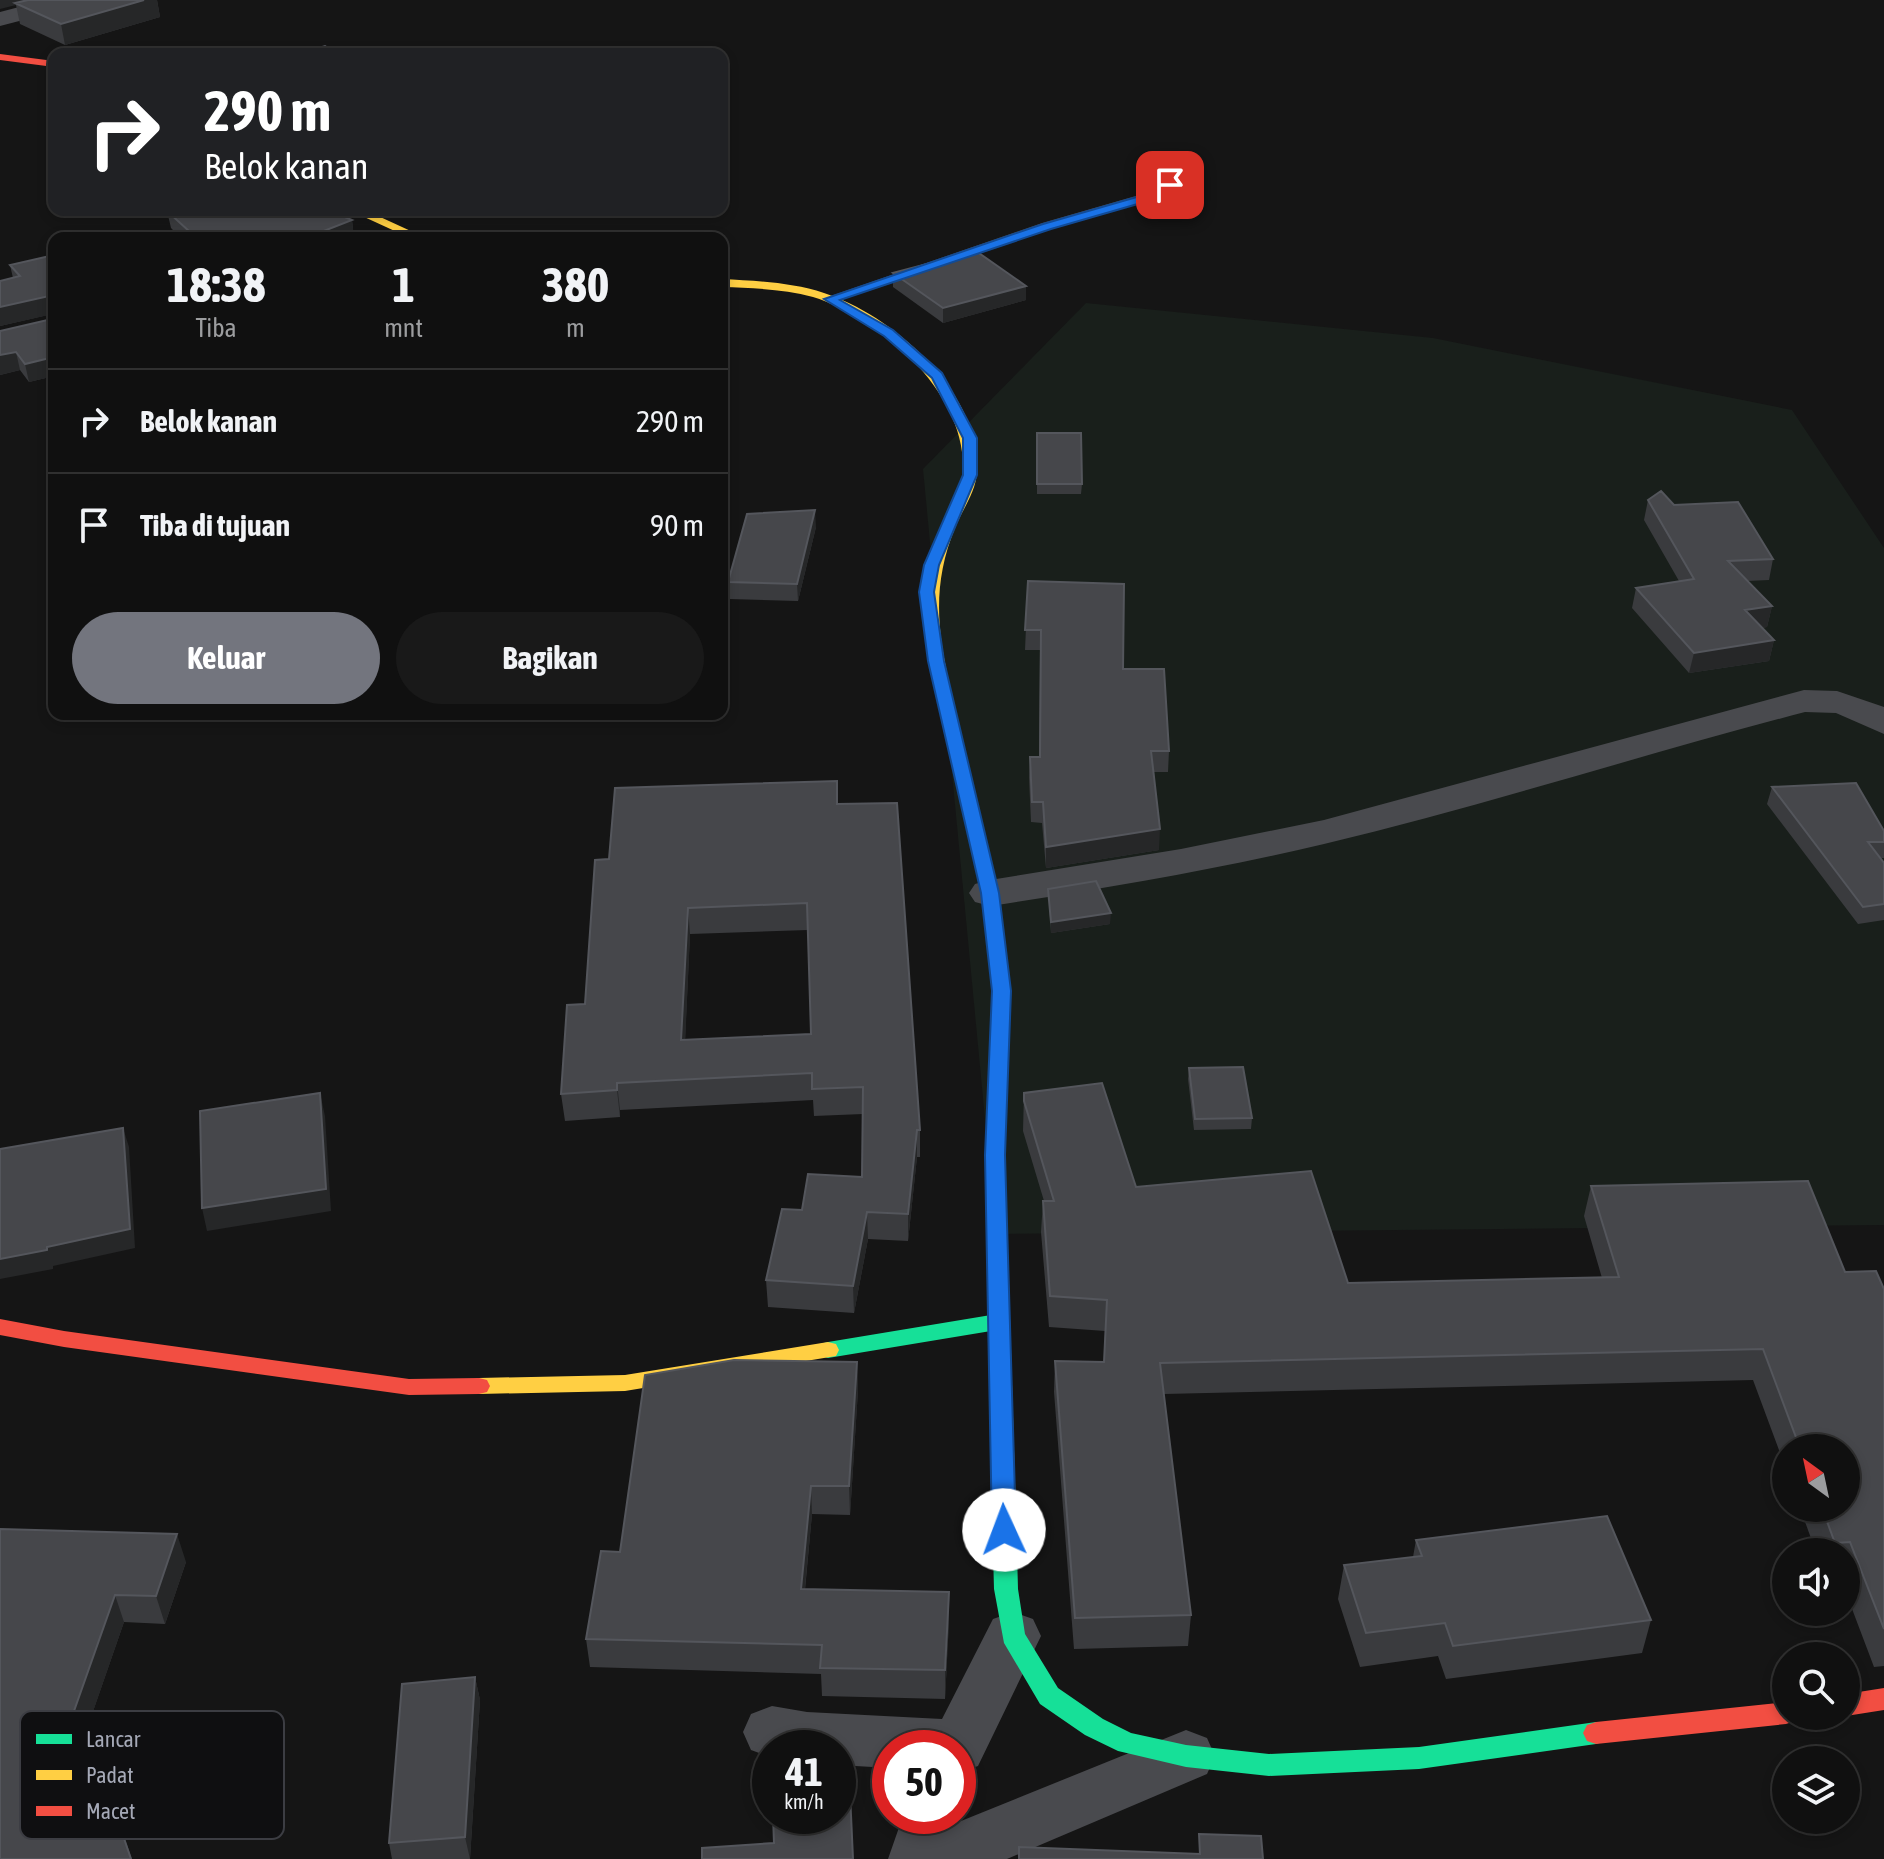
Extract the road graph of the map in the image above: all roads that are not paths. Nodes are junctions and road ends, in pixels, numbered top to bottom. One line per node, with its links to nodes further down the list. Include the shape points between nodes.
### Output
1 (73, 0): 2 (street)
2 (0, 19)
3 (0, 57): 4 (main road)
4 (48, 63)
5 (1170, 185): 9 (lane, via 1151,196)
6 (369, 216): 7 (main road)
7 (406, 232)
8 (728, 283): 9 (main road, via 772,286)
9 (830, 299): 11 (main road, via 888,333 937,376 970,438 970,475 932,565 927,592 936,661)
10 (1884, 723): 11 (street, via 1848,702 1804,701 1370,820 1153,869)
11 (990, 893): 12 (main road, via 1002,991 995,1155)
12 (997, 1322): 13 (main road, via 625,1383 409,1387); 14 (main road, via 1006,1589)
13 (0, 1327)
14 (1013, 1636): 18 (street); 19 (main road, via 1049,1696 1127,1743)
15 (1884, 1699): 16 (main road)
16 (1860, 1703)
17 (1772, 1714): 19 (main road, via 1419,1758 1269,1765)
18 (966, 1730)
19 (1186, 1756): 22 (street)
20 (927, 1834): 21 (street)
21 (918, 1859)
22 (939, 1859)

